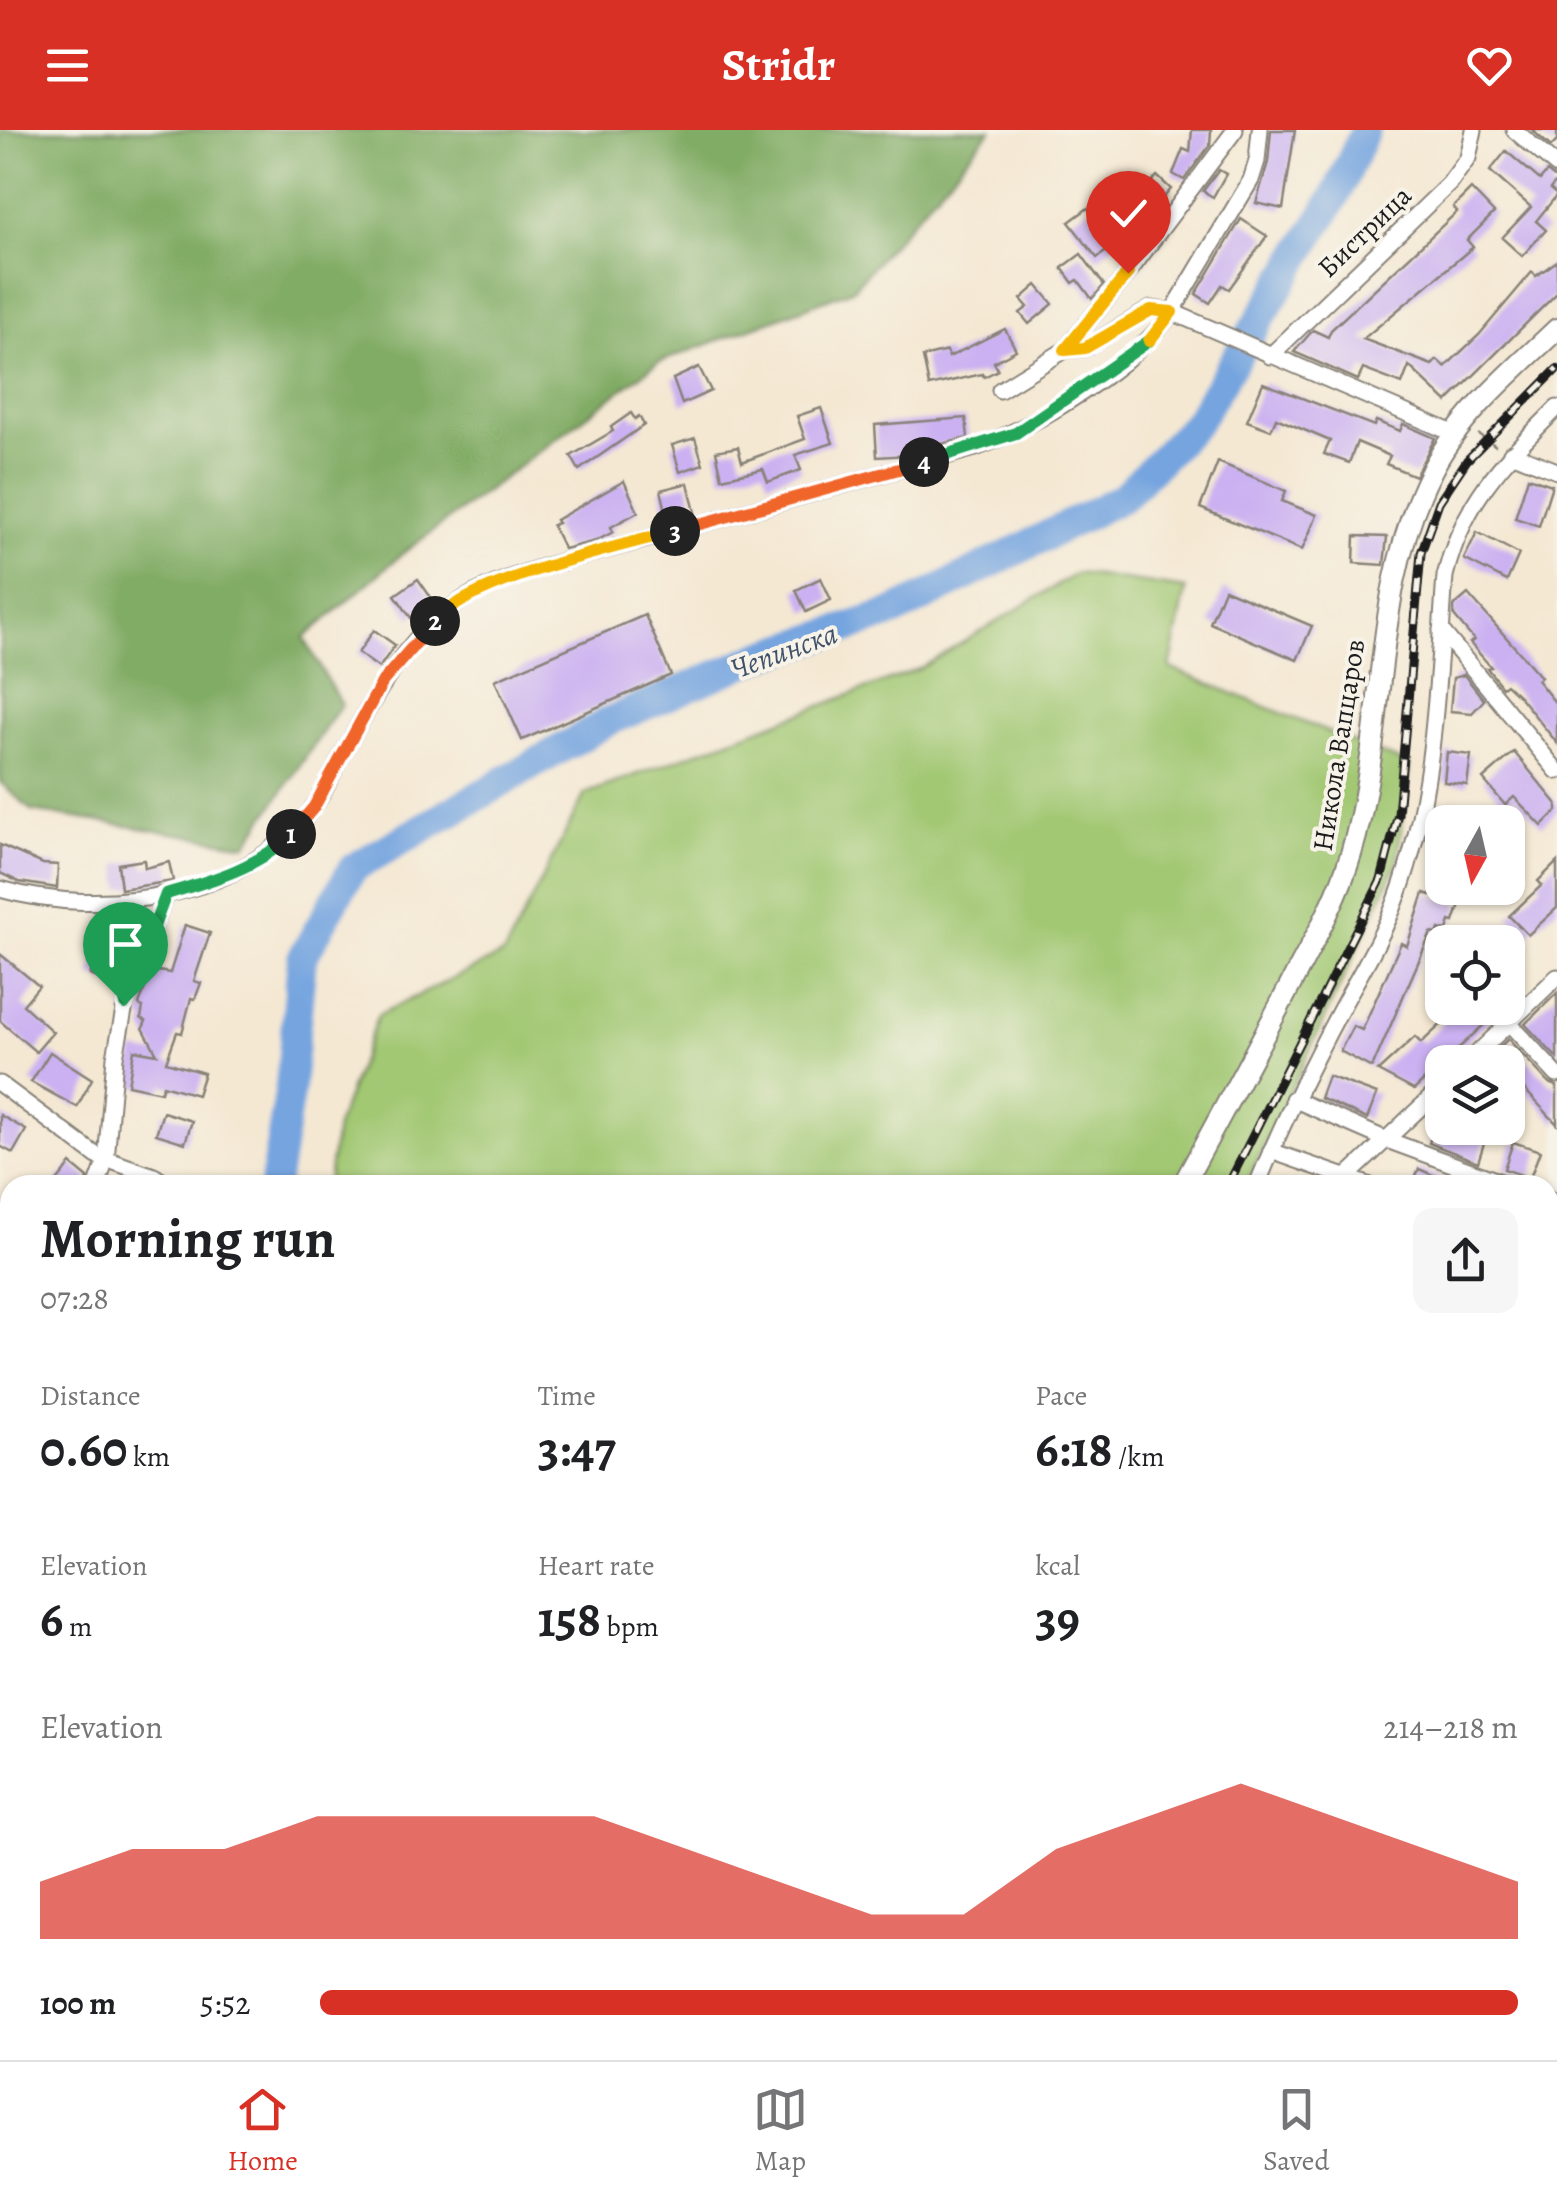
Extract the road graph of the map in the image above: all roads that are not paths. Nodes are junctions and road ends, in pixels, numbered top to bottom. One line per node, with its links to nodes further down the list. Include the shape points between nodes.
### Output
1 (1235, 130): 8 (street)
2 (1260, 130): 6 (street, via 1251,180)
3 (1474, 130): 9 (street, Бистрица, via 1468,158 1449,184)
4 (1514, 130): 5 (street)
5 (1557, 166)
6 (1172, 312): 8 (street, via 1151,310 1085,348); 9 (street); 18 (street, via 1145,346 1016,433 474,593 441,614 383,681 314,807 287,840 253,862)
7 (1557, 329): 12 (street, Никола Вапцаров)
8 (1065, 350): 10 (street)
9 (1267, 355): 12 (street)
10 (1000, 390)
11 (1557, 408): 13 (street)
12 (1460, 428): 33 (street, Никола Вапцаров, via 1432,469 1397,561 1350,858 1316,936)
13 (1511, 454): 14 (street); 15 (street, via 1465,516 1445,576)
14 (1557, 472)
15 (1441, 630): 16 (street); 26 (street, via 1425,804 1406,871 1372,951)
16 (1557, 771)
17 (0, 888): 18 (street, via 72,900)
18 (166, 894): 30 (street, via 125,1004)
19 (1557, 977): 20 (street)
20 (1525, 1008)
21 (1507, 1025): 23 (street)
22 (1511, 1025): 24 (street)
23 (1486, 1045)
24 (1557, 1076)
25 (0, 1084): 30 (street)
26 (1293, 1099): 28 (street); 29 (street)
27 (1425, 1103): 28 (street)
28 (1387, 1140): 36 (street); 37 (street)
29 (1271, 1150): 34 (street); 35 (street)
30 (106, 1160): 31 (street); 32 (street)
31 (101, 1175)
32 (151, 1175)
33 (1188, 1175)
34 (1261, 1175)
35 (1329, 1175)
36 (1349, 1175)
37 (1482, 1175)

